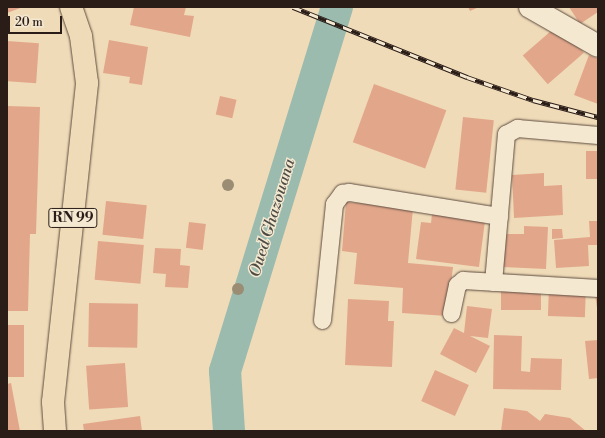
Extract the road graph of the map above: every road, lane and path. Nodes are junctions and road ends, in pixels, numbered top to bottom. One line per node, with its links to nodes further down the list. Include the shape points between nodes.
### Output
1 (71, 7): 10 (main road, RN 99, via 81,36 87,83 54,402)
2 (530, 7): 3 (main road)
3 (598, 46)
4 (598, 135): 5 (street, via 516,128 508,131)
5 (499, 216): 6 (street); 9 (street, via 349,192 342,193 334,204)
6 (493, 282): 7 (street); 8 (street, via 459,282)
7 (598, 288)
8 (451, 313)
9 (322, 320)
10 (55, 431)

